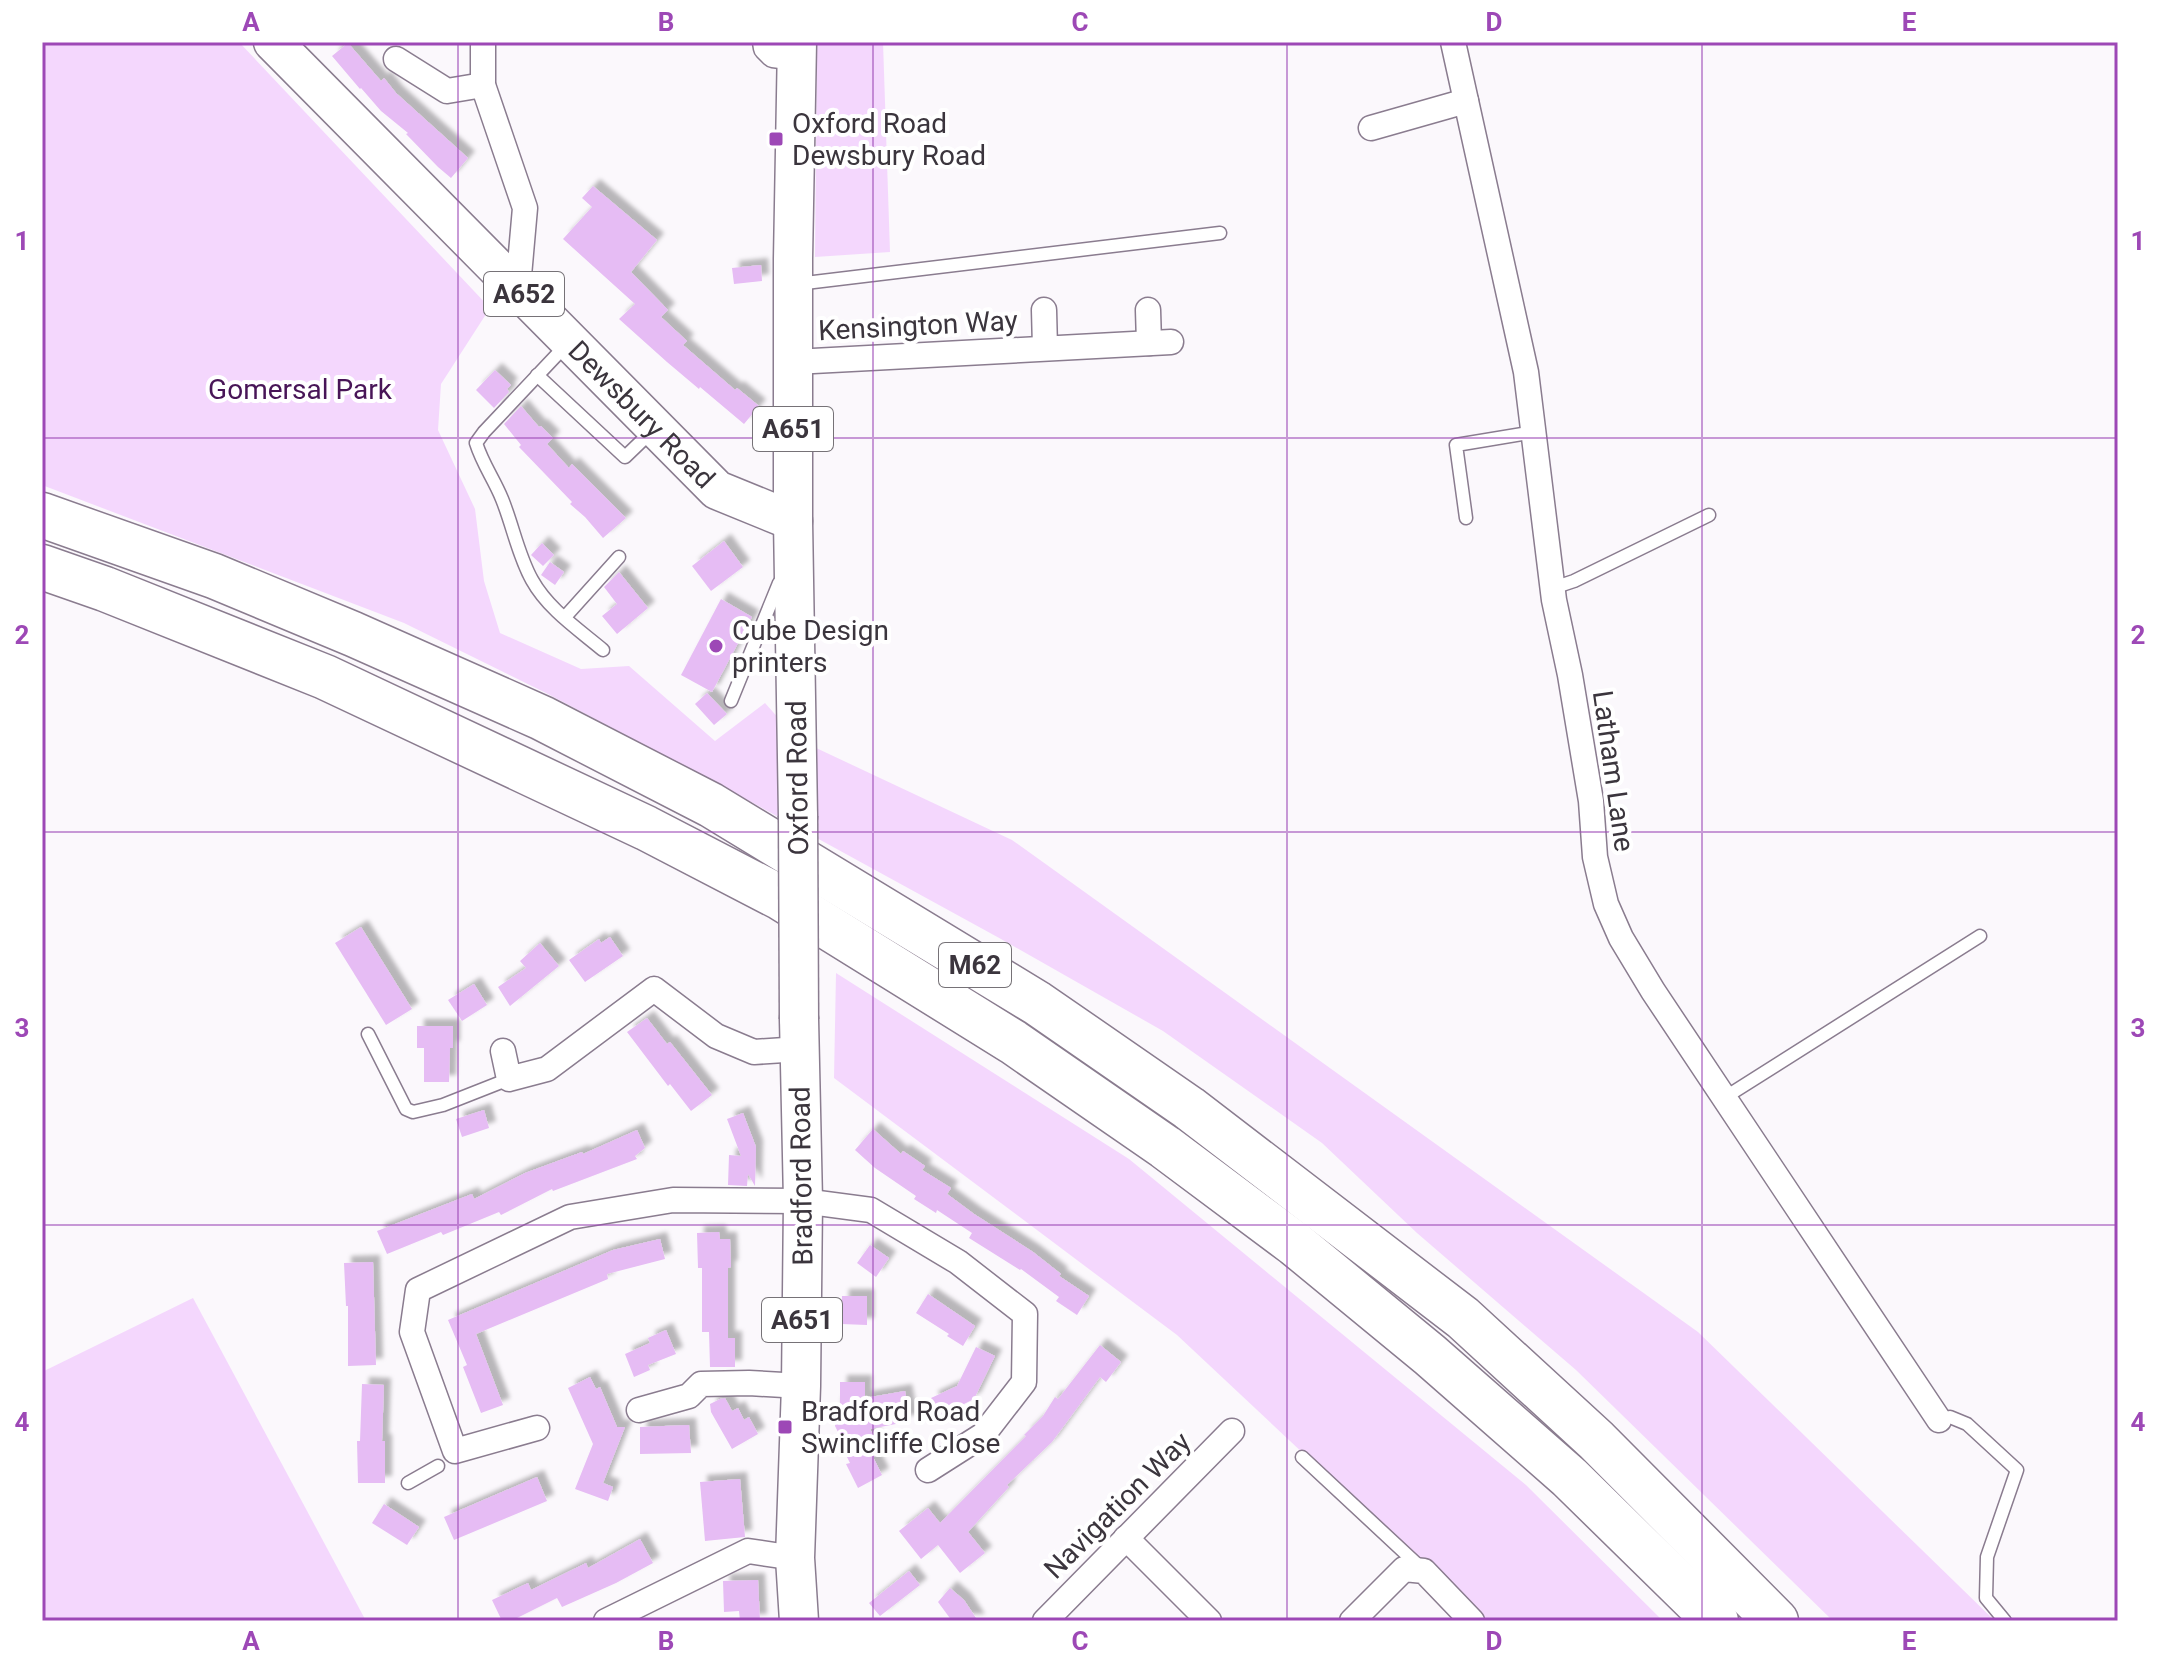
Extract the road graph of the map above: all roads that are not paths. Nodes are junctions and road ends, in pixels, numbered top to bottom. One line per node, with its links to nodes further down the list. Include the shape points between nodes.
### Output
1 (273, 42): 11 (main road, Dewsbury Road / A652)
2 (483, 42): 6 (street)
3 (1453, 42): 7 (street, Latham Lane)
4 (787, 47): 10 (main road, Oxford Road / A651)
5 (396, 59): 6 (street, via 447,91)
6 (483, 85): 11 (street, via 525,208)
7 (1466, 101): 8 (street); 19 (street, Latham Lane, via 1526,372)
8 (1371, 128)
9 (1220, 233): 10 (lane)
10 (794, 285): 16 (main road, Oxford Road / A651)
11 (518, 287): 14 (main road, Dewsbury Road / A652)
12 (1044, 310): 15 (street, Kensington Way)
13 (1148, 310): 15 (street, Kensington Way, via 1160,342)
14 (570, 340): 17 (lane); 18 (main road, Dewsbury Road / A652)
15 (1045, 348): 16 (street, Kensington Way)
16 (794, 362): 23 (main road, Oxford Road / A651)
17 (537, 375): 18 (lane, via 625,457); 28 (lane, via 476,443 533,582)
18 (656, 428): 23 (main road, Dewsbury Road / A652, via 717,490)
19 (1534, 432): 22 (lane, via 1456,445); 27 (street, Latham Lane)
20 (42, 515): 57 (highway, M62, via 214,576 542,718 711,805 1037,1003 1189,1108 1463,1318 1596,1440)
21 (1709, 515): 27 (lane)
22 (1466, 518)
23 (793, 521): 26 (main road, Oxford Road / A651)
24 (619, 557): 28 (lane)
25 (42, 567): 56 (highway, M62, via 325,677 646,828 781,898 1013,1042 1295,1244 1430,1355 1569,1477)
26 (794, 576): 30 (lane, via 779,583); 33 (main road, Oxford Road / A651, bridge)
27 (1553, 588): 36 (street, Latham Lane, via 1606,904 1629,951)
28 (565, 617): 29 (lane)
29 (603, 650)
30 (731, 701)
31 (1980, 936): 36 (lane)
32 (368, 1034): 35 (lane, via 406,1109 413,1112)
33 (799, 1034): 35 (street, via 754,1052 716,1036 654,989 547,1069); 37 (main road, Bradford Road / A651)
34 (503, 1051): 35 (street)
35 (509, 1079)
36 (1724, 1098): 40 (street, Latham Lane)
37 (803, 1201): 38 (main road, Bradford Road / A651); 44 (street, via 673,1200 570,1217 418,1290 412,1332); 45 (street, via 871,1210 958,1262 1025,1314 1024,1382 983,1435)
38 (801, 1386): 39 (street, via 701,1384 689,1396); 48 (main road, Bradford Road / A651)
39 (639, 1410)
40 (1939, 1420): 58 (lane, via 1950,1417 1967,1424 2017,1470 1987,1557 1986,1598)
41 (537, 1428): 44 (street)
42 (1232, 1431): 47 (street, Navigation Way)
43 (1302, 1457): 49 (lane)
44 (446, 1459): 46 (lane)
45 (928, 1470)
46 (408, 1483)
47 (1126, 1538): 52 (street, Navigation Way); 53 (street)
48 (795, 1558): 50 (street, via 748,1551); 51 (main road, Bradford Road / A651)
49 (1414, 1570): 54 (street); 55 (street)
50 (606, 1621)
51 (799, 1621)
52 (1045, 1621)
53 (1209, 1621)
54 (1352, 1621)
55 (1472, 1621)
56 (1716, 1621)
57 (1776, 1621)
58 (2005, 1621)

